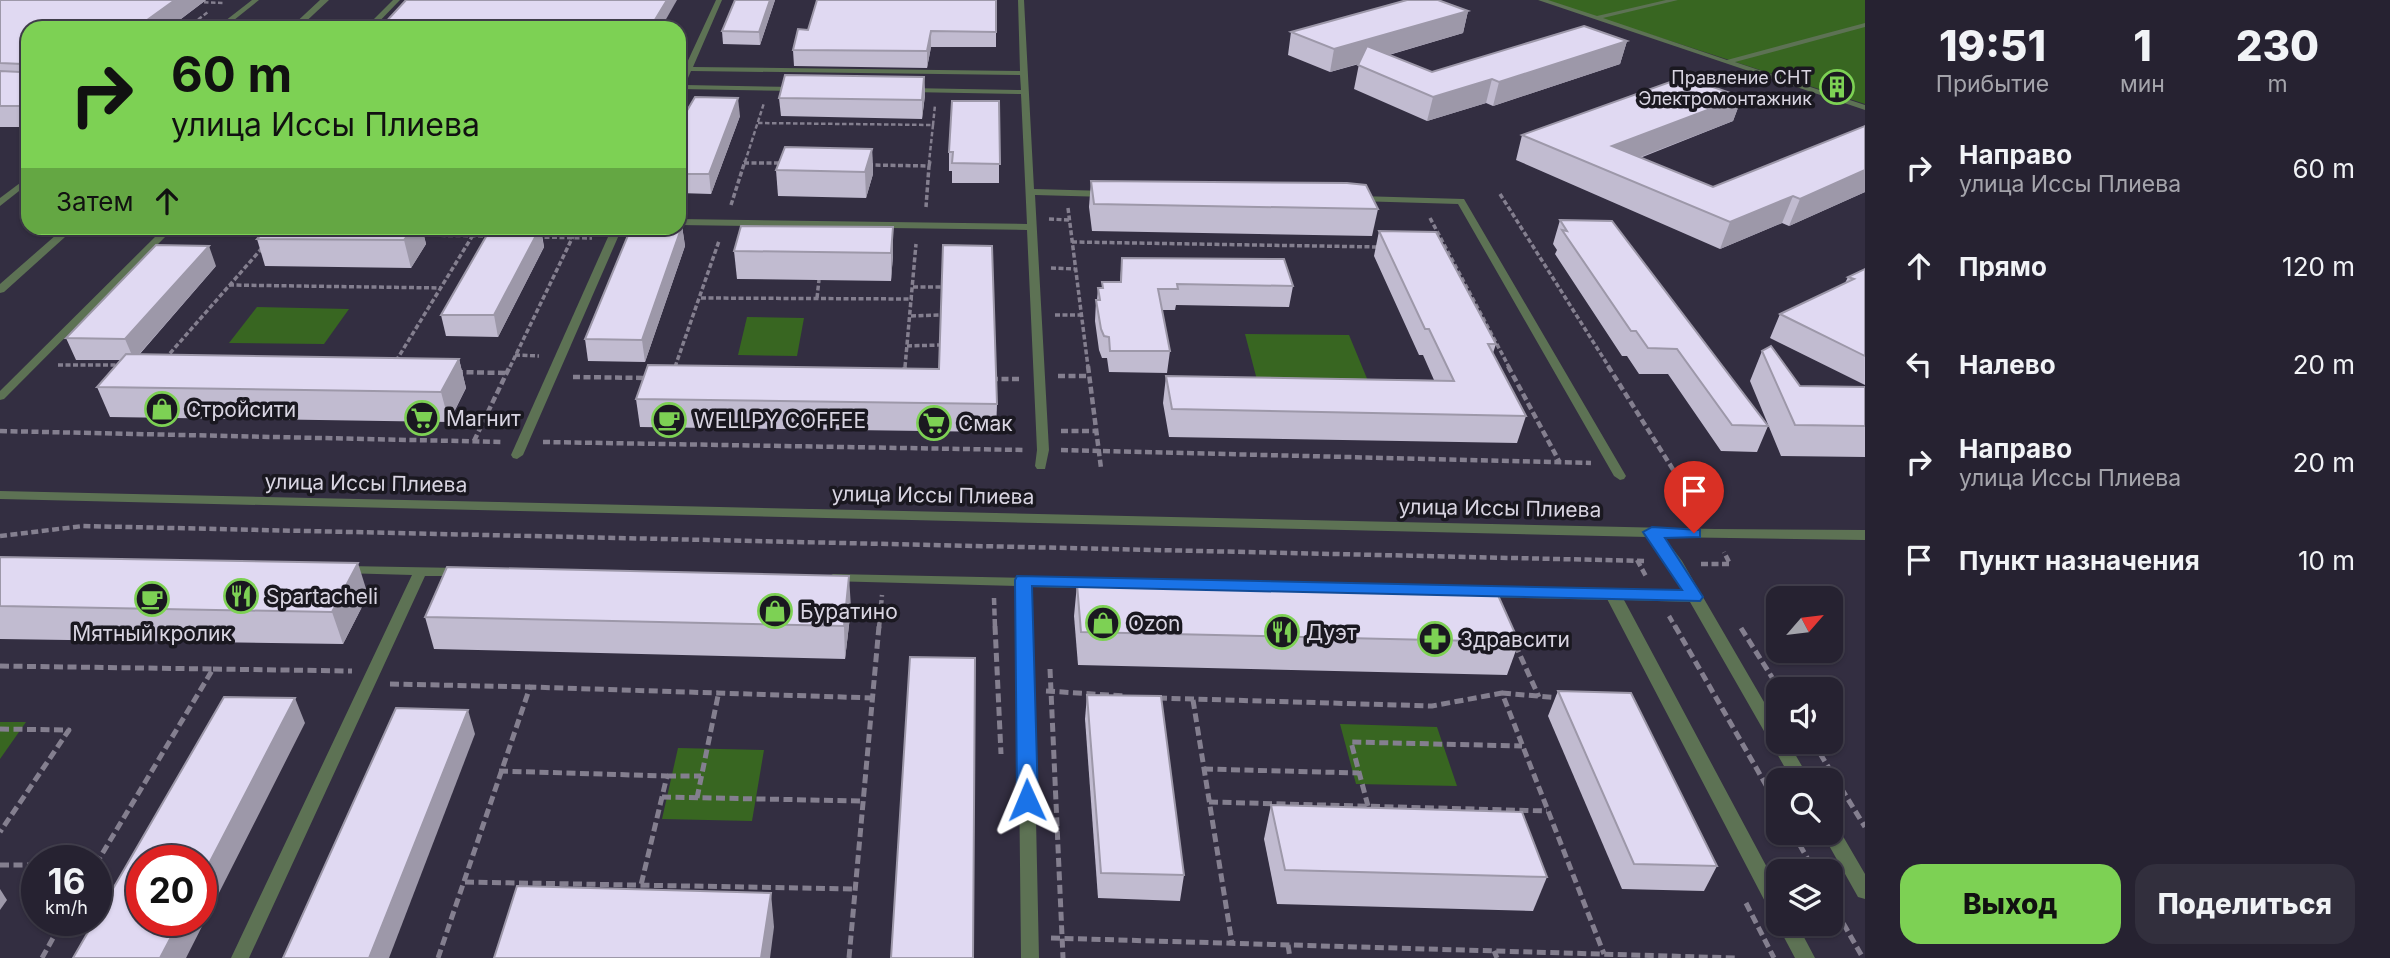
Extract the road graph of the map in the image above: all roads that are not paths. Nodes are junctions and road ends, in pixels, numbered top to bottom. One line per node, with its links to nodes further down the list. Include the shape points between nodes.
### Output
1 (325, 0): 10 (street)
2 (397, 0): 11 (lane)
3 (719, 0): 14 (lane)
4 (1021, 0): 16 (lane)
5 (1545, 0): 8 (lane)
6 (1675, 0): 8 (lane)
7 (254, 2): 9 (lane)
8 (1598, 17): 13 (lane)
9 (229, 21)
10 (302, 21)
11 (376, 21)
12 (1865, 25): 13 (lane)
13 (1729, 62): 21 (lane)
14 (686, 63)
15 (686, 69): 16 (lane)
16 (1024, 73): 20 (lane)
17 (686, 88): 18 (lane)
18 (811, 89)
19 (894, 90): 20 (lane)
20 (1025, 92): 23 (lane)
21 (1865, 108)
22 (21, 186): 26 (lane)
23 (1030, 192): 24 (lane); 28 (lane)
24 (1117, 194)
25 (1352, 199): 36 (lane, via 1461,201)
26 (0, 203)
27 (686, 222): 28 (lane)
28 (1032, 227): 35 (lane)
29 (62, 235): 32 (street)
30 (162, 235): 33 (lane)
31 (614, 235): 34 (lane)
32 (0, 290)
33 (0, 397)
34 (517, 454)
35 (1041, 466)
36 (1620, 476)
37 (0, 495): 38 (street, улица Иссы Плиева)
38 (1652, 532): 39 (street, улица Иссы Плиева); 46 (street)
39 (1865, 535)
40 (325, 570): 41 (lane)
41 (421, 571): 42 (lane); 52 (lane)
42 (476, 572)
43 (818, 577): 44 (lane)
44 (1024, 587): 45 (lane); 53 (lane)
45 (1613, 595): 46 (street); 49 (street)
46 (1694, 597): 47 (street)
47 (1766, 721)
48 (1838, 845): 50 (street)
49 (1766, 884)
50 (1865, 891)
51 (1793, 936): 54 (street)
52 (240, 958)
53 (1030, 958)
54 (1805, 958)

